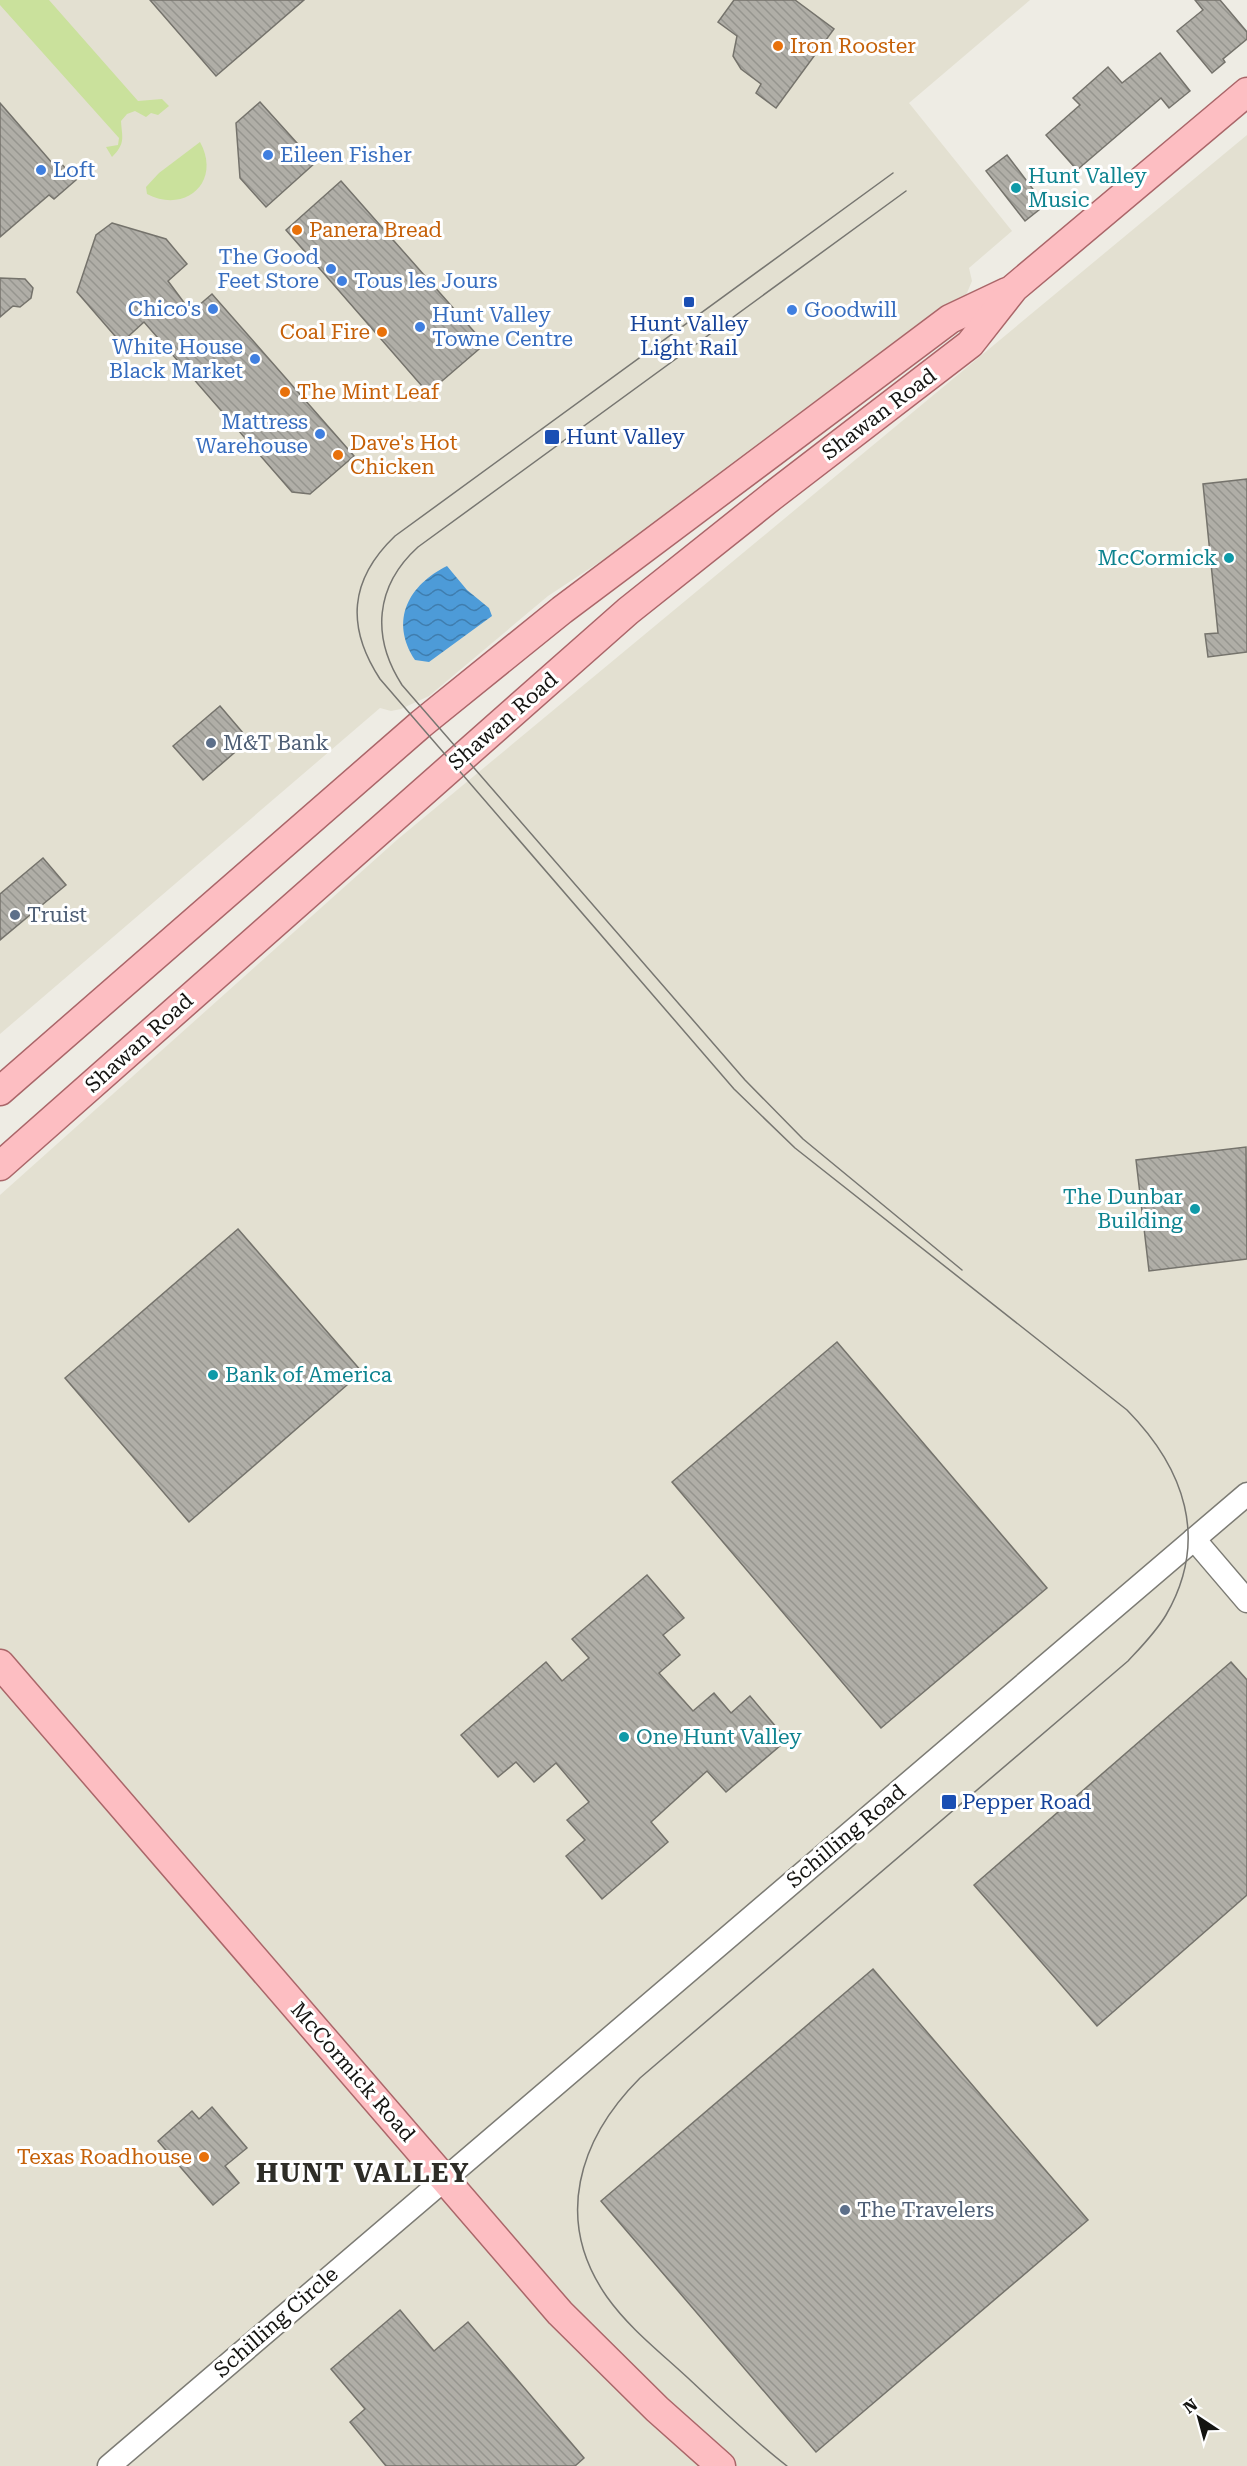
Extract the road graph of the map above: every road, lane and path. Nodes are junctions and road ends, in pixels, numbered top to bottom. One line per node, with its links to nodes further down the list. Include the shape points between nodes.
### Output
1 (1247, 92): 2 (main road, Shawan Road)
2 (1014, 288): 3 (main road, Shawan Road, via 950,319); 4 (main road, Shawan Road, via 970,344)
3 (682, 520): 4 (main road); 5 (main road, Shawan Road, via 421,724)
4 (702, 551): 6 (main road, Shawan Road, via 611,626)
5 (0, 1091)
6 (0, 1166)
7 (1247, 1494): 8 (street, Schilling Road)
8 (1194, 1539): 9 (street); 11 (street, Schilling Road)
9 (1247, 1601)
10 (0, 1664): 11 (main road, McCormick Road)
11 (444, 2179): 12 (street, Schilling Circle); 13 (main road, McCormick Road, via 576,2330)
12 (109, 2466)
13 (721, 2466)

